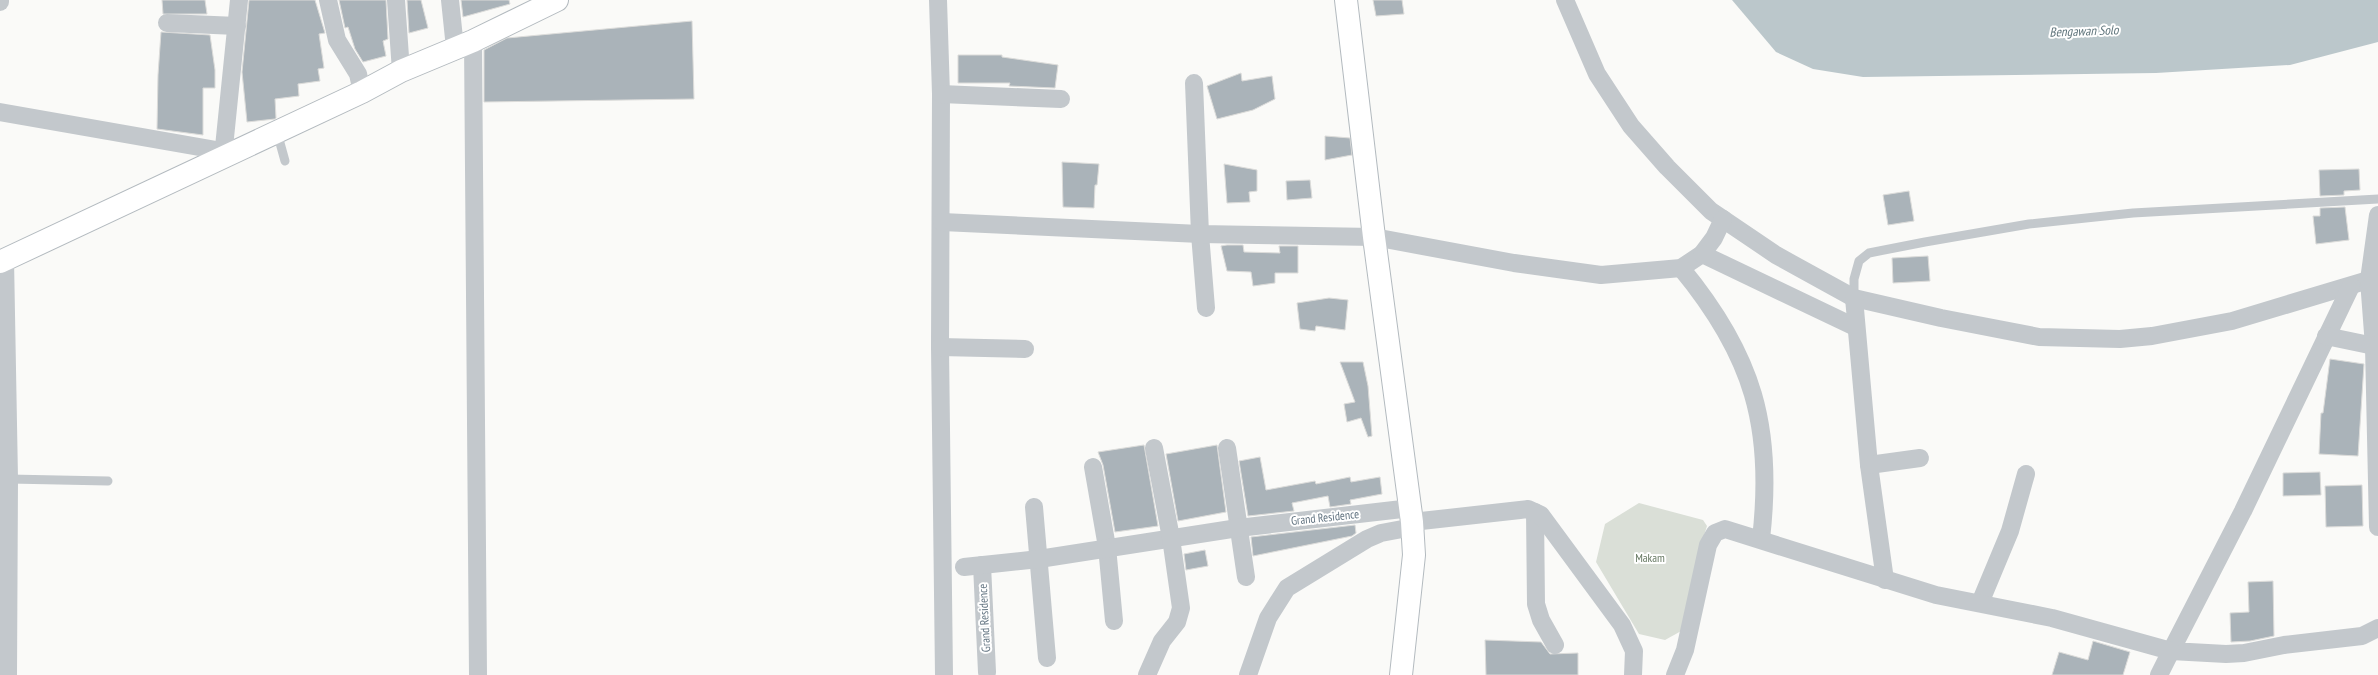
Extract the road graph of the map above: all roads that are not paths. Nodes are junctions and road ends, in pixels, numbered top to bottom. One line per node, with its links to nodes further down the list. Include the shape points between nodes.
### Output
1 (239, 0): 10 (street)
2 (328, 0): 14 (street, via 337,40 358,74)
3 (396, 0): 12 (street)
4 (450, 0): 11 (street)
5 (557, 0): 11 (street)
6 (938, 0): 15 (street)
7 (1346, 0): 26 (street)
8 (1565, 0): 23 (street, via 1597,74 1631,126 1667,167 1711,211)
9 (167, 22): 10 (street)
10 (236, 26): 19 (street)
11 (464, 44): 12 (street); 69 (street)
12 (401, 71): 14 (street)
13 (1194, 82): 25 (street)
14 (362, 92): 18 (street)
15 (941, 94): 16 (street); 24 (street)
16 (1061, 99)
17 (0, 112): 19 (street)
18 (278, 132): 19 (street); 20 (lane)
19 (223, 154): 28 (street)
20 (285, 161)
21 (2378, 199): 32 (lane, via 2125,214 2029,224 1925,242 1869,253 1859,261 1854,279)
22 (2378, 214): 30 (street)
23 (1723, 219): 27 (street, via 1714,238); 32 (street, via 1776,255)
24 (942, 222): 25 (street); 37 (street)
25 (1200, 234): 26 (street); 33 (street)
26 (1374, 237): 29 (street, via 1514,263 1601,275); 50 (street)
27 (1702, 254): 29 (street); 34 (street)
28 (3, 260): 46 (street)
29 (1681, 268): 54 (street, via 1708,300 1730,336 1747,374 1759,414 1765,456 1766,498)
30 (2373, 279): 31 (street); 36 (street)
31 (2351, 286): 32 (street, via 2232,322 2120,339 2039,337); 35 (street)
32 (1854, 298): 34 (street)
33 (1206, 308)
34 (1855, 327): 43 (street)
35 (2326, 336): 36 (street); 65 (street)
36 (2374, 346): 39 (street)
37 (940, 347): 38 (street); 70 (street)
38 (1025, 349)
39 (2376, 422): 51 (street)
40 (1154, 448): 53 (street)
41 (1227, 448): 52 (street)
42 (1920, 458): 43 (street)
43 (1869, 465): 60 (street)
44 (1093, 467): 55 (street)
45 (2026, 474): 61 (street, via 2010,531)
46 (9, 479): 47 (lane); 68 (street)
47 (108, 481)
48 (1034, 507): 56 (street)
49 (1535, 512): 50 (street, via 1520,510); 64 (street, via 1536,604 1541,620); 74 (street, via 1546,521 1622,625 1634,651)
50 (1412, 519): 52 (street, Grand Residence); 72 (street, via 1367,539 1287,588 1268,618); 73 (street, via 1414,555)
51 (2378, 527)
52 (1238, 528): 53 (street, Grand Residence); 59 (street)
53 (1171, 538): 55 (street, Grand Residence); 71 (street, via 1180,616 1162,641)
54 (1761, 539): 60 (street); 75 (street, via 1730,530 1719,531 1712,536 1685,650)
55 (1107, 548): 56 (street, Grand Residence); 62 (street)
56 (1039, 559): 57 (street, Grand Residence); 66 (street)
57 (982, 565): 58 (street, Grand Residence); 67 (street, Grand Residence)
58 (964, 567)
59 (1246, 577)
60 (1885, 580): 61 (street, via 1936,595)
61 (1980, 603): 65 (street, via 2052,618)
62 (1114, 621)
63 (2378, 628): 65 (street, via 2362,636 2284,645 2244,653)
64 (1555, 645)
65 (2171, 651): 76 (street)
66 (1047, 658)
67 (987, 672)
68 (8, 675)
69 (478, 675)
70 (944, 675)
71 (1147, 675)
72 (1248, 675)
73 (1401, 675)
74 (1633, 675)
75 (1675, 675)
76 (2160, 675)

